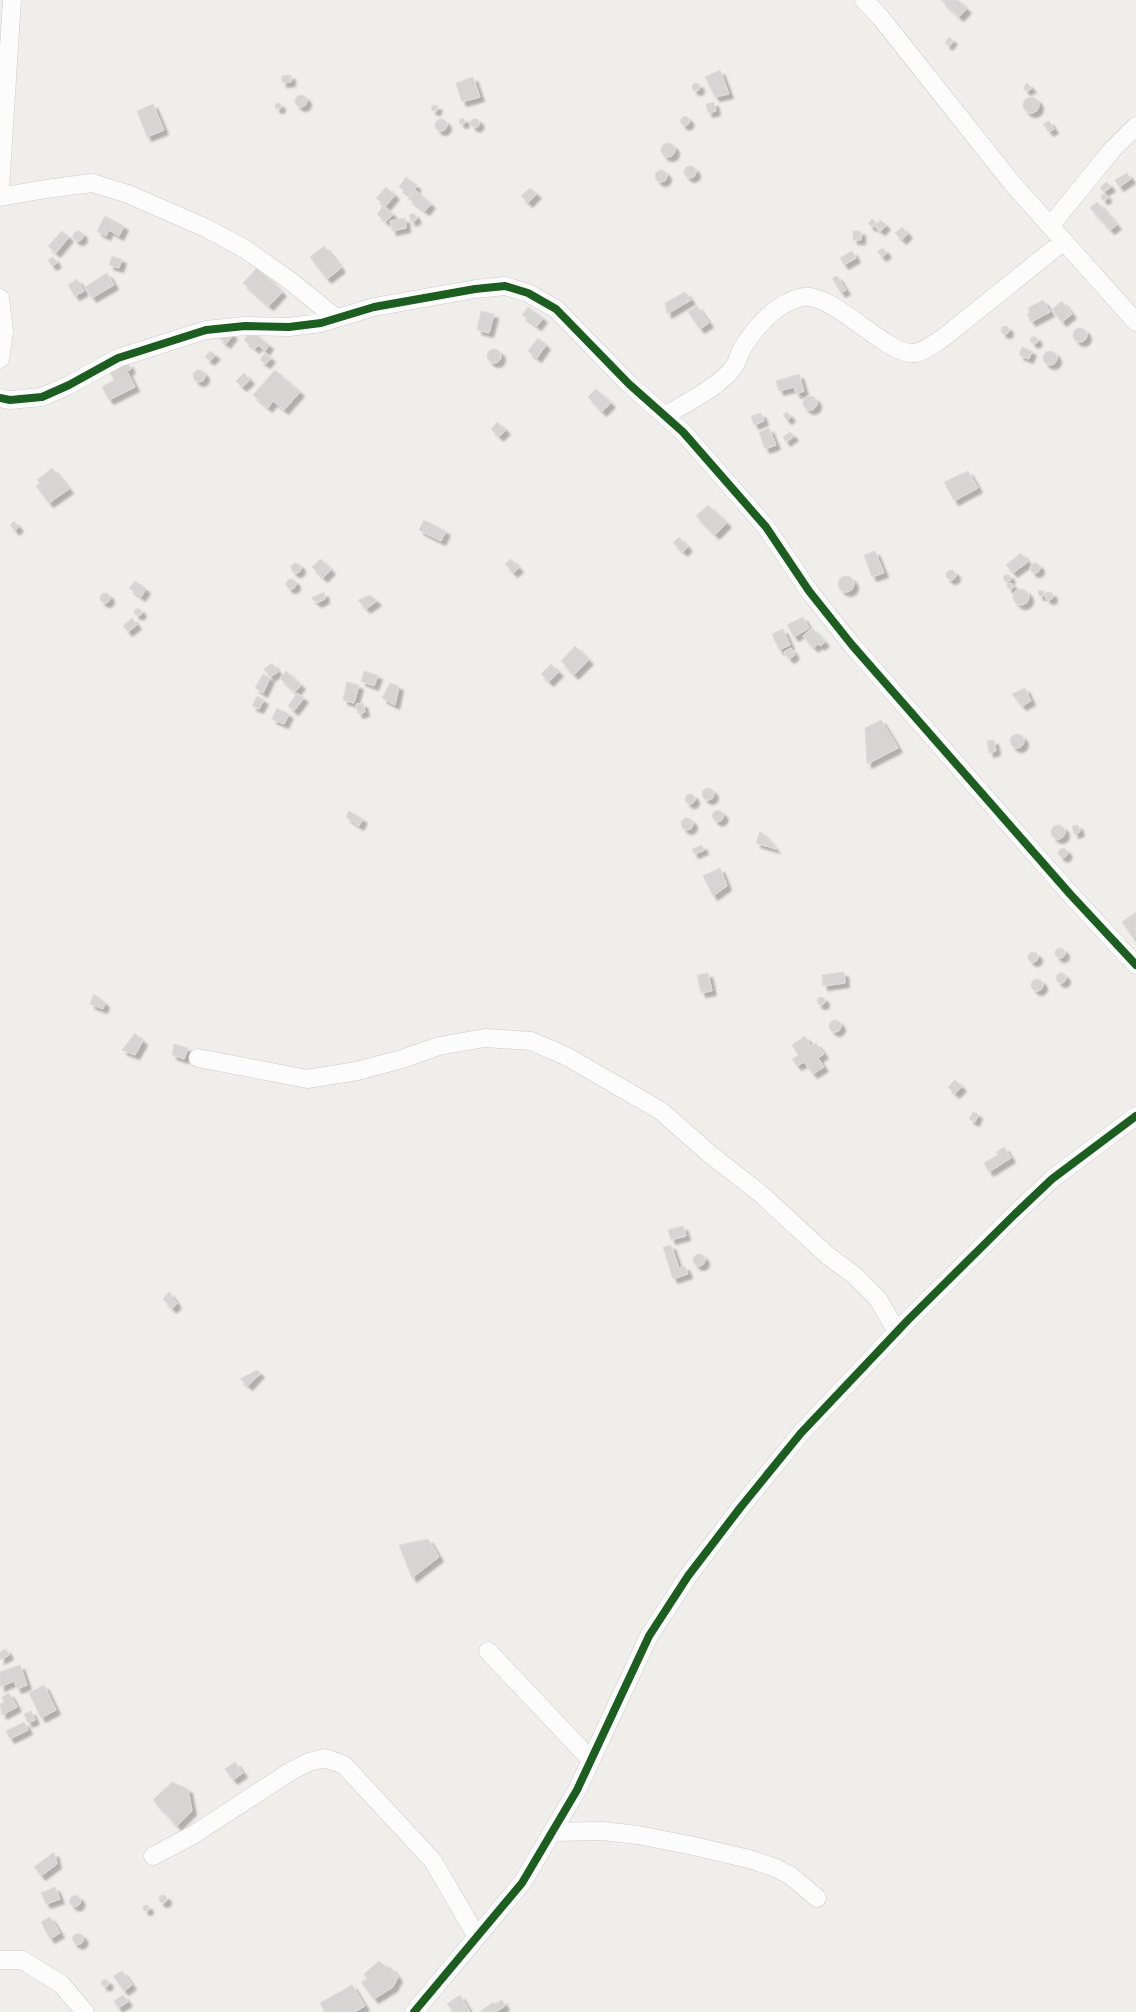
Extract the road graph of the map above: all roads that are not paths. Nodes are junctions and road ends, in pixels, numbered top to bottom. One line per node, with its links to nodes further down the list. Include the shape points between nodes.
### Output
1 (12, 0): 4 (street)
2 (864, 0): 6 (street)
3 (1136, 126): 6 (street, via 1112,150)
4 (0, 189)
5 (0, 197): 9 (street, via 92,183 128,194 245,249)
6 (1050, 226): 7 (street)
7 (1064, 241): 10 (street); 13 (street, via 943,338 917,352 910,353 891,346 811,296 785,304 767,317 742,348 734,368 719,382)
8 (0, 298): 11 (street, via 4,331)
9 (336, 318): 12 (street, via 289,327 245,326 206,330 118,358 42,397); 13 (street, via 374,307 505,286 528,293 556,310)
10 (1136, 322)
11 (0, 359)
12 (0, 398)
13 (665, 416): 14 (street, via 683,432 766,527 809,591 852,645)
14 (1136, 965)
15 (198, 1058): 17 (street, via 307,1079 357,1072 439,1046 485,1038 531,1041 566,1056 661,1111 854,1275 878,1299)
16 (1136, 1116): 17 (street, via 1052,1180)
17 (897, 1332): 19 (street, via 801,1433 688,1576 649,1636)
18 (488, 1651): 19 (street)
19 (591, 1760): 20 (street, via 578,1790)
20 (552, 1832): 22 (street, via 602,1831 638,1835 749,1859 791,1876); 23 (street, via 522,1883)
21 (153, 1856): 23 (street, via 193,1835 291,1771 325,1758 344,1765 433,1861)
22 (817, 1898)
23 (477, 1936): 26 (street)
24 (0, 1960): 25 (street, via 22,1960 61,1984)
25 (85, 2012)
26 (414, 2012)

